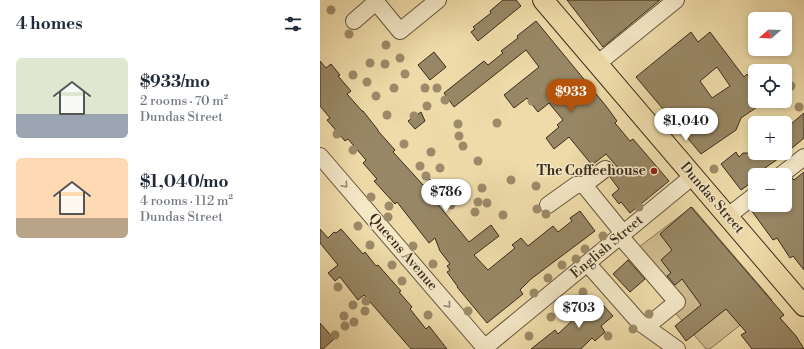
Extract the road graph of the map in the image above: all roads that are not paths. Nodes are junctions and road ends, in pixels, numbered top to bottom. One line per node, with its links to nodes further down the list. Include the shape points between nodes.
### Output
1 (438, 0): 4 (street, via 400,31 376,2)
2 (543, 0): 5 (main road, Dundas Street)
3 (676, 0): 5 (street)
4 (354, 21)
5 (597, 64): 10 (main road, Dundas Street)
6 (320, 156): 20 (street, Queens Avenue, one-way to 20)
7 (804, 157): 8 (street)
8 (790, 168)
9 (605, 169): 11 (street)
10 (693, 176): 14 (main road, Dundas Street); 15 (street, English Street)
11 (584, 185): 13 (street, via 576,185); 15 (street)
12 (748, 200): 14 (street)
13 (548, 205)
14 (728, 216): 17 (main road, Dundas Street)
15 (622, 235): 16 (street, English Street); 18 (street, via 676,302)
16 (587, 263): 18 (street); 20 (street, English Street)
17 (804, 306)
18 (646, 327): 19 (street)
19 (669, 347)
20 (485, 348)

